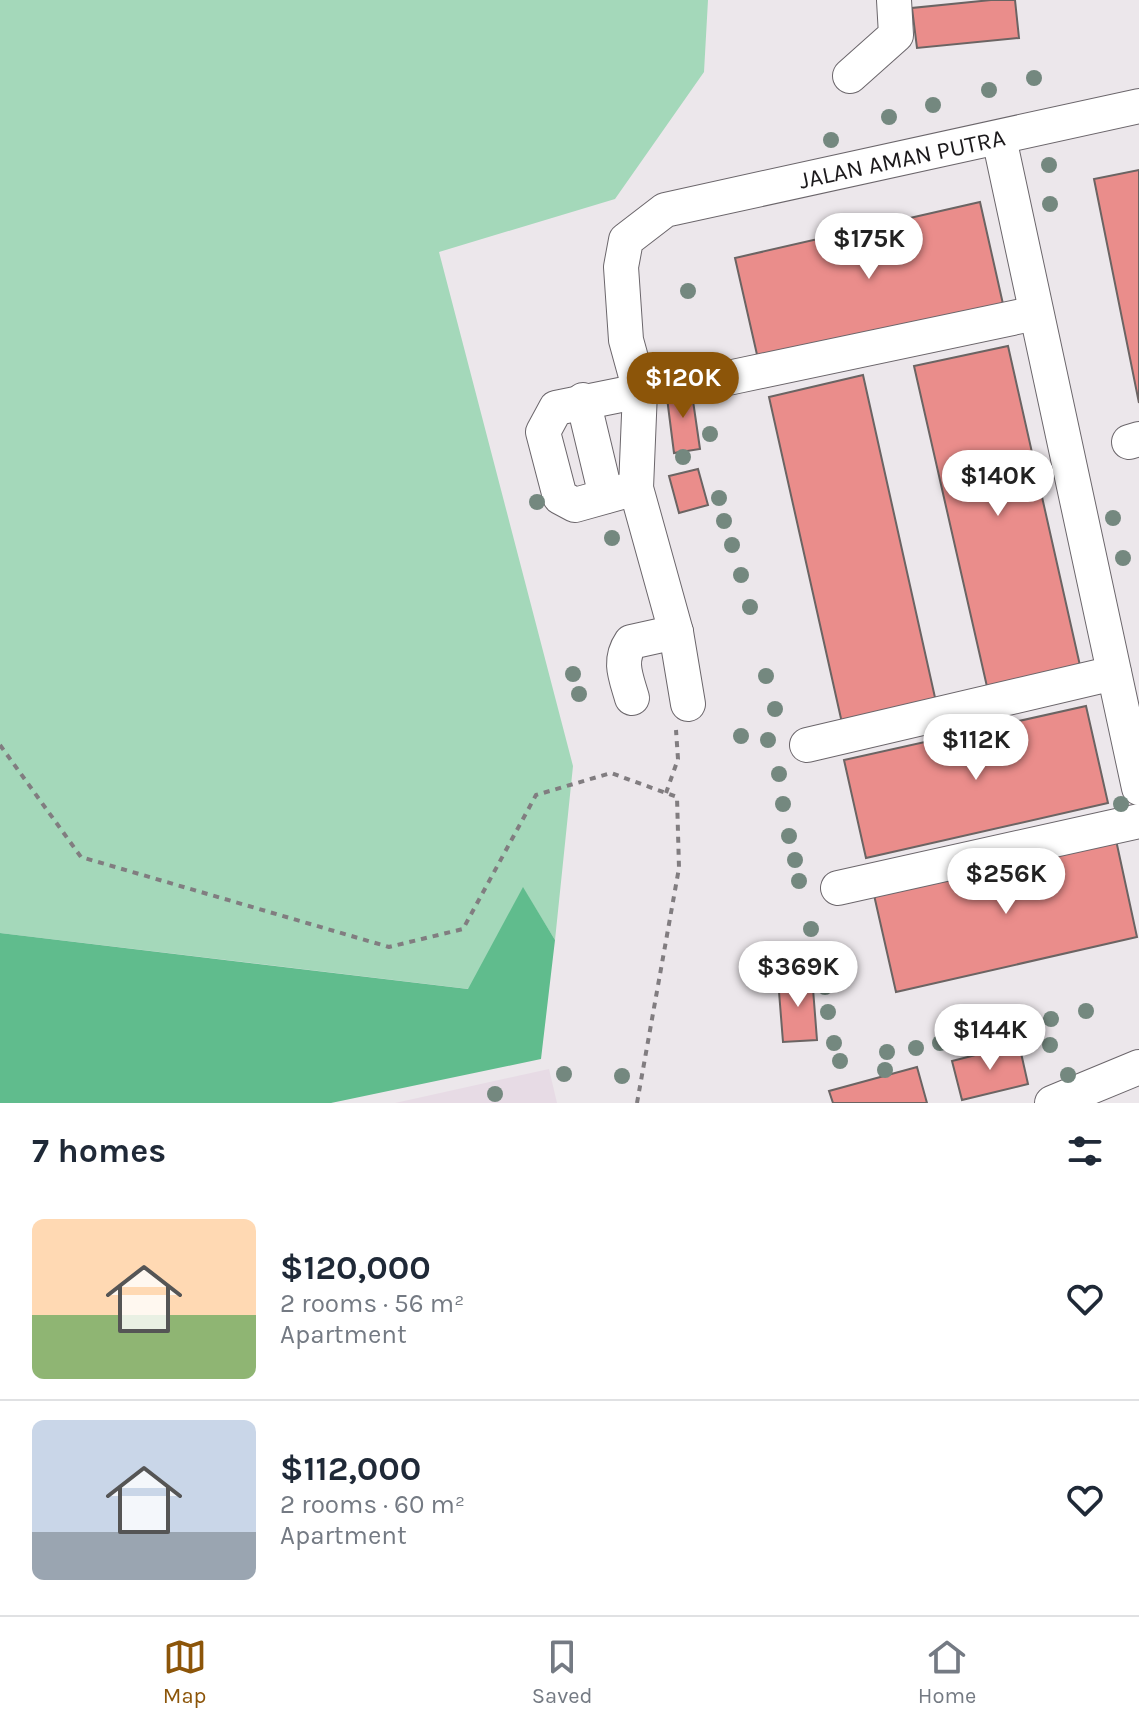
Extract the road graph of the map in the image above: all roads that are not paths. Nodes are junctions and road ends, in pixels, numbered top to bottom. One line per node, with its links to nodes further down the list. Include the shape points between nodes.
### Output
1 (894, 0): 2 (street, via 896,35)
2 (850, 76)
3 (1139, 106): 4 (street, JALAN AMAN PUTRA)
4 (999, 138): 5 (street); 7 (street, JALAN AMAN PUTRA, via 665,210 626,240 621,267 626,340)
5 (1036, 313): 6 (street); 11 (street)
6 (728, 378)
7 (640, 391): 8 (street); 9 (street)
8 (583, 400): 9 (street); 9 (street, via 556,408 543,432 560,497 575,505)
9 (621, 492): 10 (street)
10 (676, 632): 12 (street, via 631,642 622,663); 13 (street)
11 (1114, 673): 14 (street); 15 (street)
12 (632, 698)
13 (688, 704)
14 (807, 745)
15 (1139, 788)
16 (1139, 821): 17 (street)
17 (838, 888)
18 (1139, 1067): 19 (street)
19 (1052, 1103)

